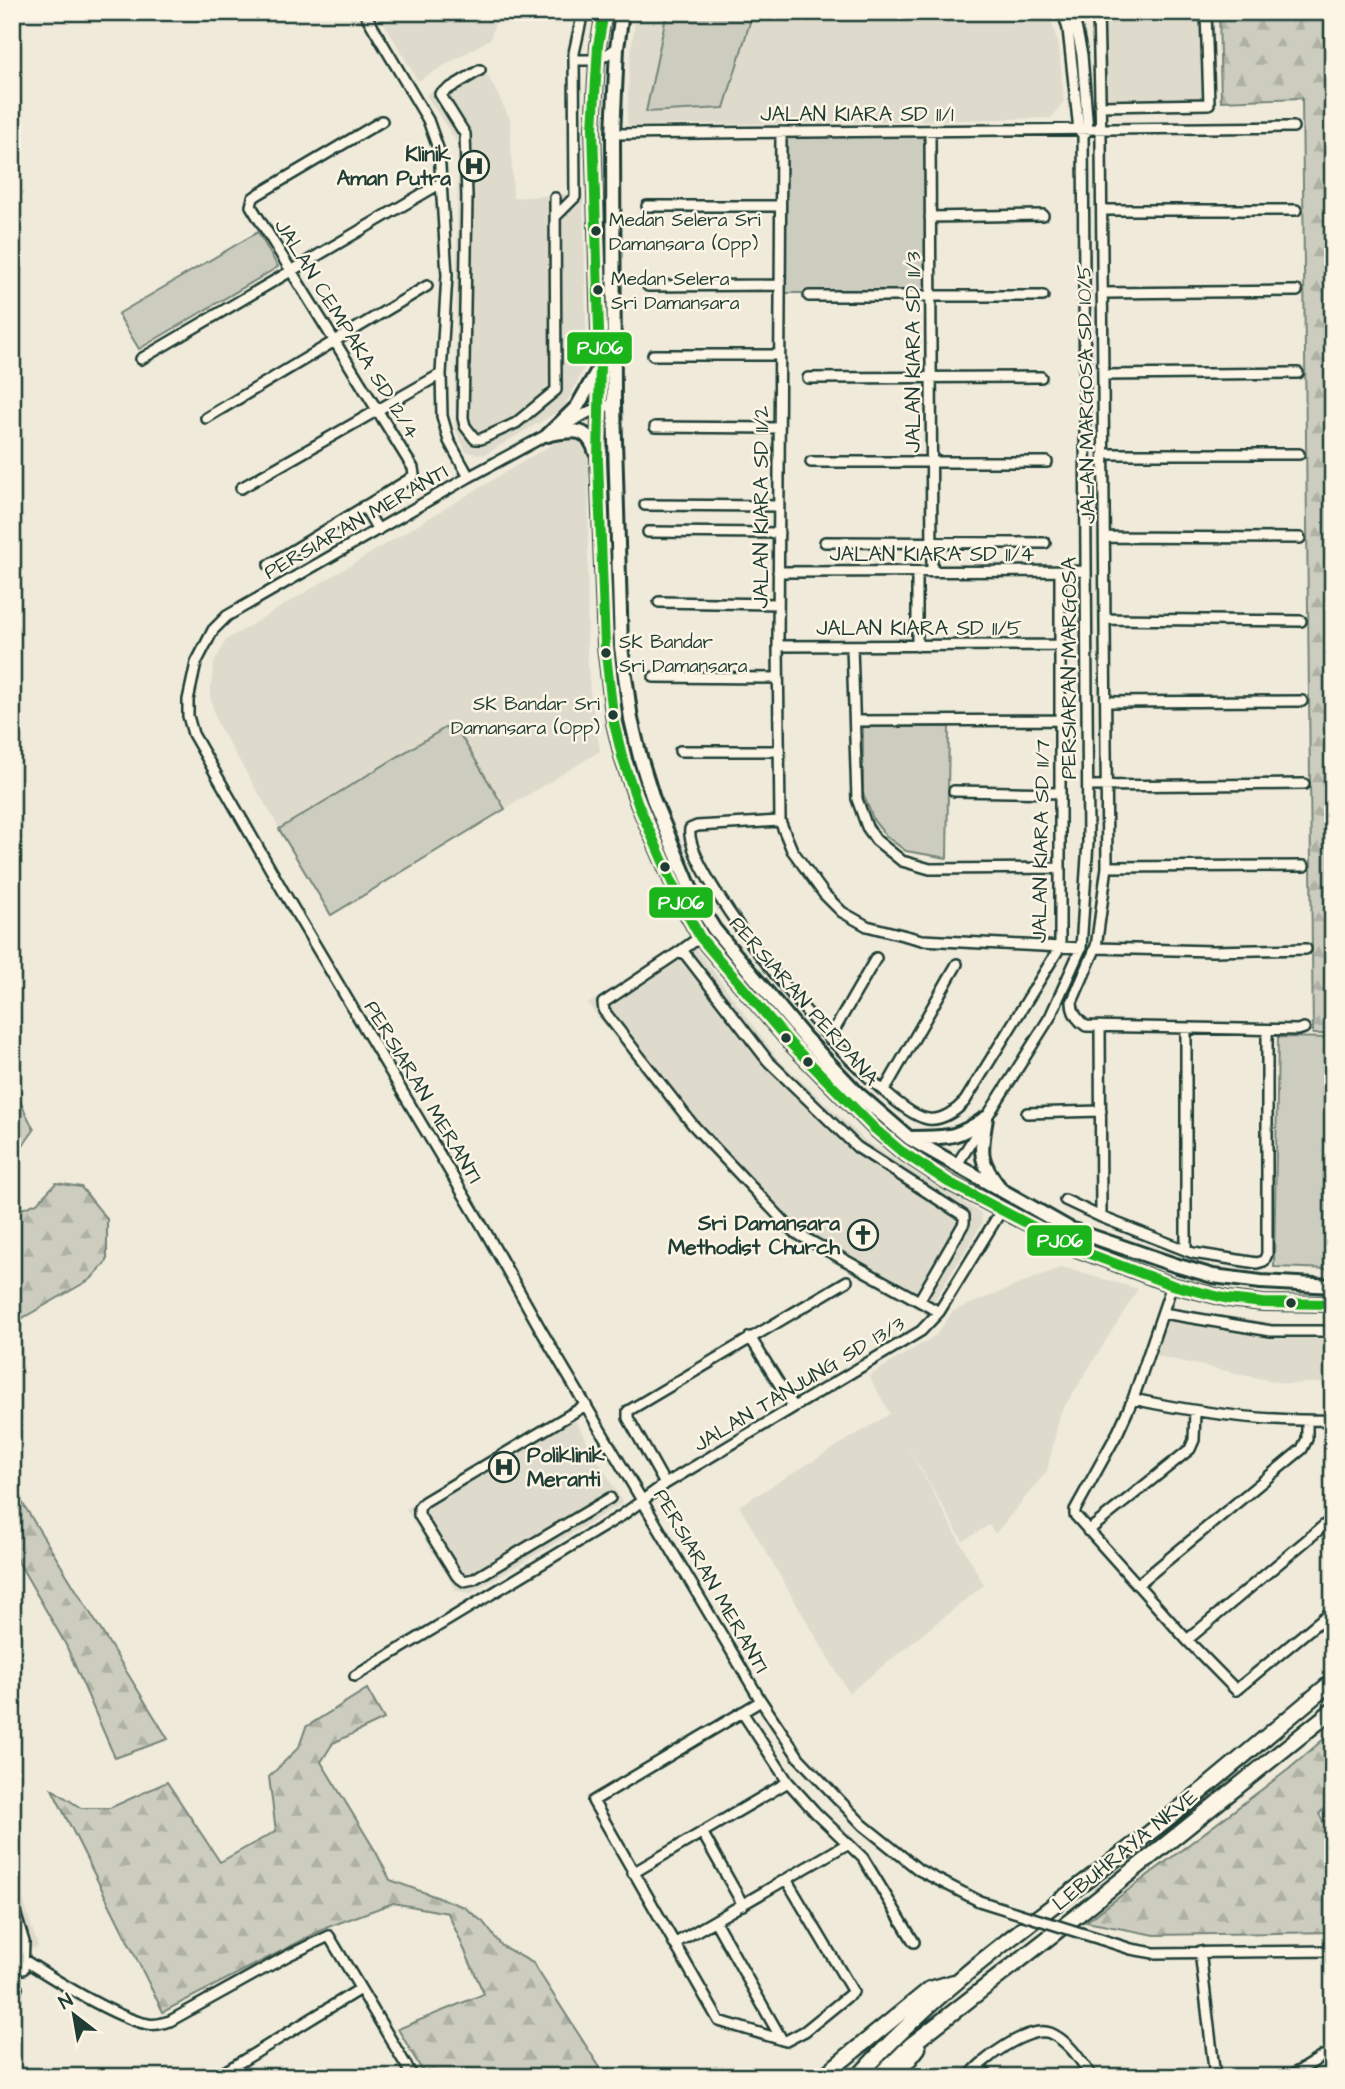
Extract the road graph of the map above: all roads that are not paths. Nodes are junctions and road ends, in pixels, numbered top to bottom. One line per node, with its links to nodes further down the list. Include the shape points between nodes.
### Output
1 (364, 12): 20 (street, via 428,120 439,151)
2 (583, 12): 9 (street)
3 (604, 12): 10 (main road, PERSIARAN PERDANA)
4 (622, 12): 8 (main road, PERSIARAN PERDANA)
5 (1069, 13): 18 (street, PERSIARAN MARGOSA)
6 (1098, 13): 7 (street); 12 (street, JALAN MARGOSA SD 10/5)
7 (1206, 13): 12 (street, via 1209,104)
8 (617, 48): 10 (street); 19 (main road, PERSIARAN PERDANA)
9 (574, 60): 10 (street); 27 (street, via 575,197)
10 (598, 60): 44 (main road, PERSIARAN PERDANA, via 593,128)
11 (480, 70): 30 (street, via 440,94 465,134)
12 (1101, 106): 15 (street, JALAN MARGOSA SD 10/5)
13 (382, 121): 29 (street, JALAN CEMPAKA SD 12/4, via 251,202)
14 (1293, 127): 15 (street, JALAN KIARA SD 11/1)
15 (1101, 129): 18 (street, JALAN KIARA SD 11/1); 25 (street, JALAN MARGOSA SD 10/5)
16 (930, 131): 17 (street, JALAN KIARA SD 11/1); 18 (street, JALAN KIARA SD 11/1); 28 (street, JALAN KIARA SD 11/3)
17 (781, 132): 19 (street, JALAN KIARA SD 11/1); 23 (street, JALAN KIARA SD 11/2)
18 (1083, 132): 82 (street, PERSIARAN MARGOSA)
19 (613, 134): 52 (main road, PERSIARAN PERDANA)
20 (441, 183): 29 (street); 31 (street)
21 (555, 198): 27 (street)
22 (647, 206): 23 (street)
23 (780, 206): 32 (street, JALAN KIARA SD 11/2)
24 (1296, 209): 25 (street)
25 (1102, 210): 36 (street, JALAN MARGOSA SD 10/5)
26 (1043, 215): 28 (street)
27 (556, 216): 30 (street, via 556,390 516,423 481,439 470,434 463,418)
28 (930, 217): 38 (street, JALAN KIARA SD 11/3)
29 (290, 271): 40 (street, JALAN CEMPAKA SD 12/4); 43 (street)
30 (466, 273): 31 (street)
31 (447, 275): 46 (street)
32 (780, 285): 34 (street); 42 (street, JALAN KIARA SD 11/2)
33 (427, 286): 40 (street)
34 (648, 286)
35 (1297, 291): 36 (street)
36 (1102, 293): 47 (street, JALAN MARGOSA SD 10/5)
37 (809, 296): 38 (street)
38 (931, 296): 39 (street); 48 (street, JALAN KIARA SD 11/3)
39 (1043, 296)
40 (335, 341): 53 (street, JALAN CEMPAKA SD 12/4); 54 (street)
41 (653, 355): 42 (street)
42 (779, 355): 56 (street, JALAN KIARA SD 11/2)
43 (141, 359)
44 (600, 364): 51 (main road, PERSIARAN PERDANA); 57 (main road, via 577,407)
45 (1298, 373): 47 (street)
46 (440, 374): 53 (street); 64 (street, via 444,430)
47 (1103, 375): 58 (street, JALAN MARGOSA SD 10/5)
48 (931, 377): 49 (street); 50 (street); 62 (street, JALAN KIARA SD 11/3)
49 (1041, 377)
50 (808, 378)
51 (600, 406): 52 (street, PERSIARAN MERANTI); 57 (street, PERSIARAN MERANTI); 60 (main road, PERSIARAN PERDANA)
52 (614, 406): 125 (main road, PERSIARAN PERDANA, via 621,647 631,719 653,799 694,897 713,929 805,1038 857,1093)
53 (377, 409): 65 (street); 67 (street, JALAN CEMPAKA SD 12/4, via 414,475)
54 (206, 418)
55 (655, 427): 56 (street)
56 (779, 428): 68 (street, JALAN KIARA SD 11/2)
57 (548, 435): 60 (main road, via 579,431 589,436); 64 (street, PERSIARAN MERANTI)
58 (1104, 454): 59 (street); 72 (street, JALAN MARGOSA SD 10/5)
59 (1299, 454)
60 (598, 460): 108 (main road, PERSIARAN PERDANA, via 605,646 614,723 638,804)
61 (810, 462): 62 (street)
62 (931, 462): 63 (street); 75 (street, JALAN KIARA SD 11/3)
63 (1046, 462)
64 (469, 477): 69 (street, PERSIARAN MERANTI)
65 (241, 488)
66 (645, 505): 68 (street)
67 (364, 506): 69 (street); 77 (street)
68 (779, 506): 71 (street, JALAN KIARA SD 11/2)
69 (378, 530): 143 (street, PERSIARAN MERANTI, via 228,616 213,630 193,673 188,716 201,750)
70 (648, 532): 71 (street)
71 (779, 533): 78 (street, JALAN KIARA SD 11/2)
72 (1105, 537): 73 (street); 85 (street, JALAN MARGOSA SD 10/5)
73 (1300, 538)
74 (825, 542): 75 (street)
75 (932, 542): 76 (street); 80 (street, JALAN KIARA SD 11/3)
76 (1045, 543)
77 (269, 565)
78 (778, 572): 79 (street, JALAN KIARA SD 11/4); 84 (street, JALAN KIARA SD 11/2)
79 (918, 572): 80 (street, JALAN KIARA SD 11/4); 90 (street)
80 (932, 572): 81 (street, JALAN KIARA SD 11/4)
81 (1060, 572): 82 (street, JALAN KIARA SD 11/4); 87 (street, JALAN KIARA SD 11/7)
82 (1086, 572): 101 (street, PERSIARAN MARGOSA)
83 (659, 602): 84 (street)
84 (778, 604): 88 (street, JALAN KIARA SD 11/2)
85 (1105, 619): 86 (street); 94 (street, JALAN MARGOSA SD 10/5)
86 (1301, 621)
87 (1060, 645): 90 (street, JALAN KIARA SD 11/5); 95 (street, JALAN KIARA SD 11/7)
88 (778, 646): 89 (street, JALAN KIARA SD 11/5); 92 (street, JALAN KIARA SD 11/2)
89 (852, 646): 90 (street, JALAN KIARA SD 11/5); 96 (street)
90 (917, 646)
91 (654, 677): 92 (street)
92 (778, 678): 98 (street, JALAN KIARA SD 11/2)
93 (1303, 701): 94 (street)
94 (1106, 702): 100 (street, JALAN MARGOSA SD 10/5)
95 (1060, 720): 96 (street); 103 (street, JALAN KIARA SD 11/7)
96 (856, 721): 107 (street, via 858,807 867,827 902,861 930,869)
97 (680, 751): 98 (street)
98 (779, 751): 104 (street, JALAN KIARA SD 11/2)
99 (1304, 784): 100 (street)
100 (1106, 785): 101 (street); 106 (street, JALAN MARGOSA SD 10/5)
101 (1087, 786): 110 (street, PERSIARAN MARGOSA)
102 (954, 791): 103 (street)
103 (1060, 793): 107 (street, JALAN KIARA SD 11/7)
104 (780, 821): 109 (street, JALAN KIARA SD 11/2, via 792,850 824,894 842,912 867,926 922,940); 120 (street, via 697,826 690,829 690,836 734,921)
105 (1304, 866): 106 (street)
106 (1107, 867): 111 (street, JALAN MARGOSA SD 10/5)
107 (1060, 868): 109 (street, JALAN KIARA SD 11/7)
108 (700, 937): 113 (street); 126 (main road, PERSIARAN PERDANA, via 791,1044)
109 (1060, 947): 110 (street, JALAN KIARA SD 11/2); 121 (street, JALAN KIARA SD 11/7, via 965,1101 945,1116 928,1119)
110 (1081, 948): 124 (street, PERSIARAN MARGOSA, via 1050,1017)
111 (1095, 948): 112 (street); 116 (street, JALAN MARGOSA SD 10/5, via 1072,1002 1075,1016 1086,1027)
112 (1306, 949)
113 (682, 950): 136 (street, via 768,1061 857,1147 964,1216); 136 (street, via 605,1002 604,1011 693,1125 794,1232)
114 (876, 958): 120 (street)
115 (957, 964): 121 (street)
116 (1100, 1027): 117 (street); 122 (street)
117 (1186, 1028): 119 (street); 132 (street)
118 (1304, 1028): 119 (street)
119 (1267, 1030): 132 (street, via 1267,1254 1257,1263)
120 (830, 1039): 121 (street)
121 (884, 1091)
122 (1101, 1111): 123 (street); 131 (street)
123 (1027, 1113)
124 (986, 1118): 125 (main road, via 953,1137); 127 (street, PERSIARAN MARGOSA); 128 (main road, via 983,1163)
125 (909, 1138): 127 (main road, PERSIARAN PERDANA)
126 (901, 1151): 127 (main road, via 940,1168); 130 (main road, PERSIARAN PERDANA)
127 (956, 1166): 128 (main road, PERSIARAN PERDANA); 130 (main road, via 960,1178)
128 (1003, 1192): 135 (main road, PERSIARAN PERDANA, via 1070,1229 1213,1276)
129 (1065, 1200): 131 (street)
130 (996, 1208): 134 (main road, PERSIARAN PERDANA, via 1083,1252); 138 (street, JALAN TANJUNG SD 13/3)
131 (1101, 1217): 132 (street)
132 (1185, 1250)
133 (847, 1281): 141 (street)
134 (1172, 1285): 137 (main road, PERSIARAN PERDANA, via 1240,1300); 139 (street)
135 (1333, 1286)
136 (919, 1301): 138 (street)
137 (1333, 1304)
138 (939, 1312): 144 (street, JALAN TANJUNG SD 13/3, via 914,1337)
139 (1163, 1312): 140 (street, via 1271,1331); 142 (street)
140 (1333, 1331)
141 (750, 1337): 144 (street); 148 (street, via 628,1411)
142 (1133, 1399): 145 (street); 152 (street, via 1075,1510)
143 (586, 1405): 149 (street, via 424,1502 419,1515 464,1581); 150 (street, PERSIARAN MERANTI)
144 (793, 1406): 148 (street, JALAN TANJUNG SD 13/3)
145 (1195, 1411): 147 (street); 152 (street, via 1190,1449)
146 (1333, 1420): 147 (street)
147 (1307, 1421): 153 (street, via 1302,1449)
148 (665, 1484): 150 (street, JALAN TANJUNG SD 13/3)
149 (610, 1498)
150 (643, 1500): 156 (street, JALAN TANJUNG SD 13/3); 158 (street, PERSIARAN MERANTI)
151 (1333, 1518): 155 (street)
152 (1088, 1531): 153 (street)
153 (1137, 1585): 155 (street)
154 (1333, 1610): 155 (street, via 1236,1690)
155 (1187, 1640)
156 (355, 1676)
157 (1333, 1681): 178 (highway, LEBUHRAYA NKVE)
158 (761, 1701): 160 (street); 173 (street, PERSIARAN MERANTI, bridge, via 799,1758 863,1825 919,1871 979,1902 1131,1949)
159 (1333, 1710): 180 (highway, LEBUHRAYA NKVE)
160 (742, 1712): 161 (street); 164 (street, via 593,1801)
161 (788, 1782): 162 (street); 163 (street)
162 (702, 1832): 164 (street); 167 (street)
163 (847, 1844): 165 (street); 171 (street, via 863,1858)
164 (633, 1873): 172 (street)
165 (786, 1880): 167 (street); 181 (street, via 853,1992 796,2038)
166 (12, 1902): 170 (street)
167 (743, 1905): 168 (street)
168 (715, 1921): 172 (street); 181 (street)
169 (12, 1942): 170 (street)
170 (24, 1942): 176 (street)
171 (914, 1942)
172 (674, 1944): 181 (street, via 719,2021)
173 (1200, 1951): 174 (street); 193 (street)
174 (1333, 1951)
175 (12, 1963): 176 (street)
176 (24, 1965): 177 (street); 179 (street, via 115,2012 158,2025 329,1936)
177 (12, 1972)
178 (959, 1981): 186 (highway, via 930,1989); 187 (highway, LEBUHRAYA NKVE, via 883,2048)
179 (360, 1989): 184 (street); 185 (street)
180 (941, 2020): 188 (highway); 189 (highway)
181 (782, 2040)
182 (1333, 2050): 194 (street)
183 (978, 2067): 190 (street); 191 (street); 192 (street, via 1004,2047 1044,2032 1065,2043)
184 (409, 2075)
185 (216, 2077)
186 (822, 2077)
187 (858, 2077)
188 (879, 2077)
189 (895, 2077)
190 (970, 2077)
191 (990, 2077)
192 (1092, 2077)
193 (1215, 2077)
194 (1289, 2077)

